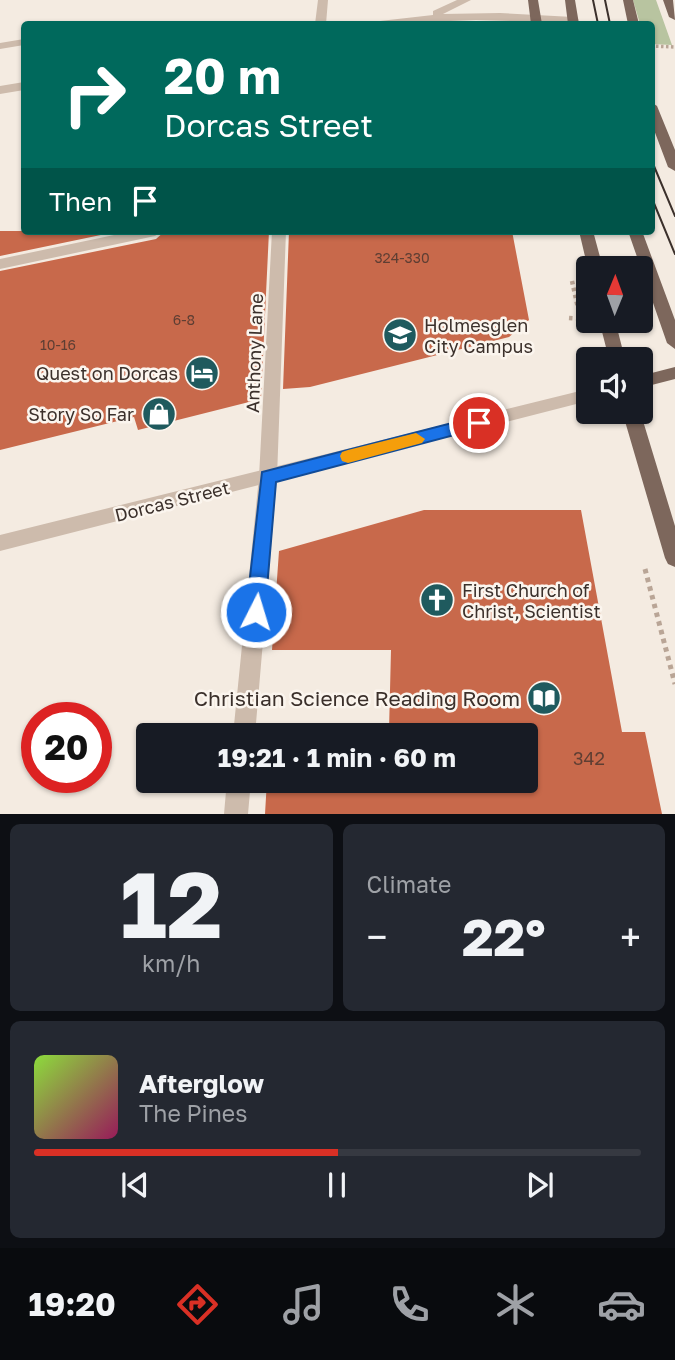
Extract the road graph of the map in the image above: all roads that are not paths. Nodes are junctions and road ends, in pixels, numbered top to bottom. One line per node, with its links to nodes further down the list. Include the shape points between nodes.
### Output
1 (323, 0): 9 (street)
2 (466, 0): 7 (street)
3 (534, 0): 11 (main road)
4 (570, 0): 12 (main road)
5 (628, 0): 13 (main road)
6 (668, 0): 8 (main road)
7 (430, 16): 10 (street); 11 (street, via 487,15)
8 (675, 18)
9 (321, 21)
10 (399, 21)
11 (537, 21)
12 (574, 21)
13 (633, 21)
14 (21, 42): 15 (street)
15 (0, 46)
16 (21, 86): 17 (street)
17 (0, 90)
18 (655, 116): 19 (main road)
19 (675, 167)
20 (136, 235): 25 (street)
21 (279, 235): 31 (street, Anthony Lane)
22 (587, 235): 24 (main road)
23 (636, 235): 26 (main road)
24 (592, 256)
25 (0, 264)
26 (675, 343)
27 (675, 373): 28 (main road)
28 (653, 379)
29 (576, 398): 31 (street, Dorcas Street)
30 (635, 424): 33 (main road)
31 (268, 477): 32 (street, Dorcas Street); 34 (street, Anthony Lane)
32 (0, 543)
33 (675, 558)
34 (245, 723)
35 (238, 793): 36 (street)
36 (236, 814)

